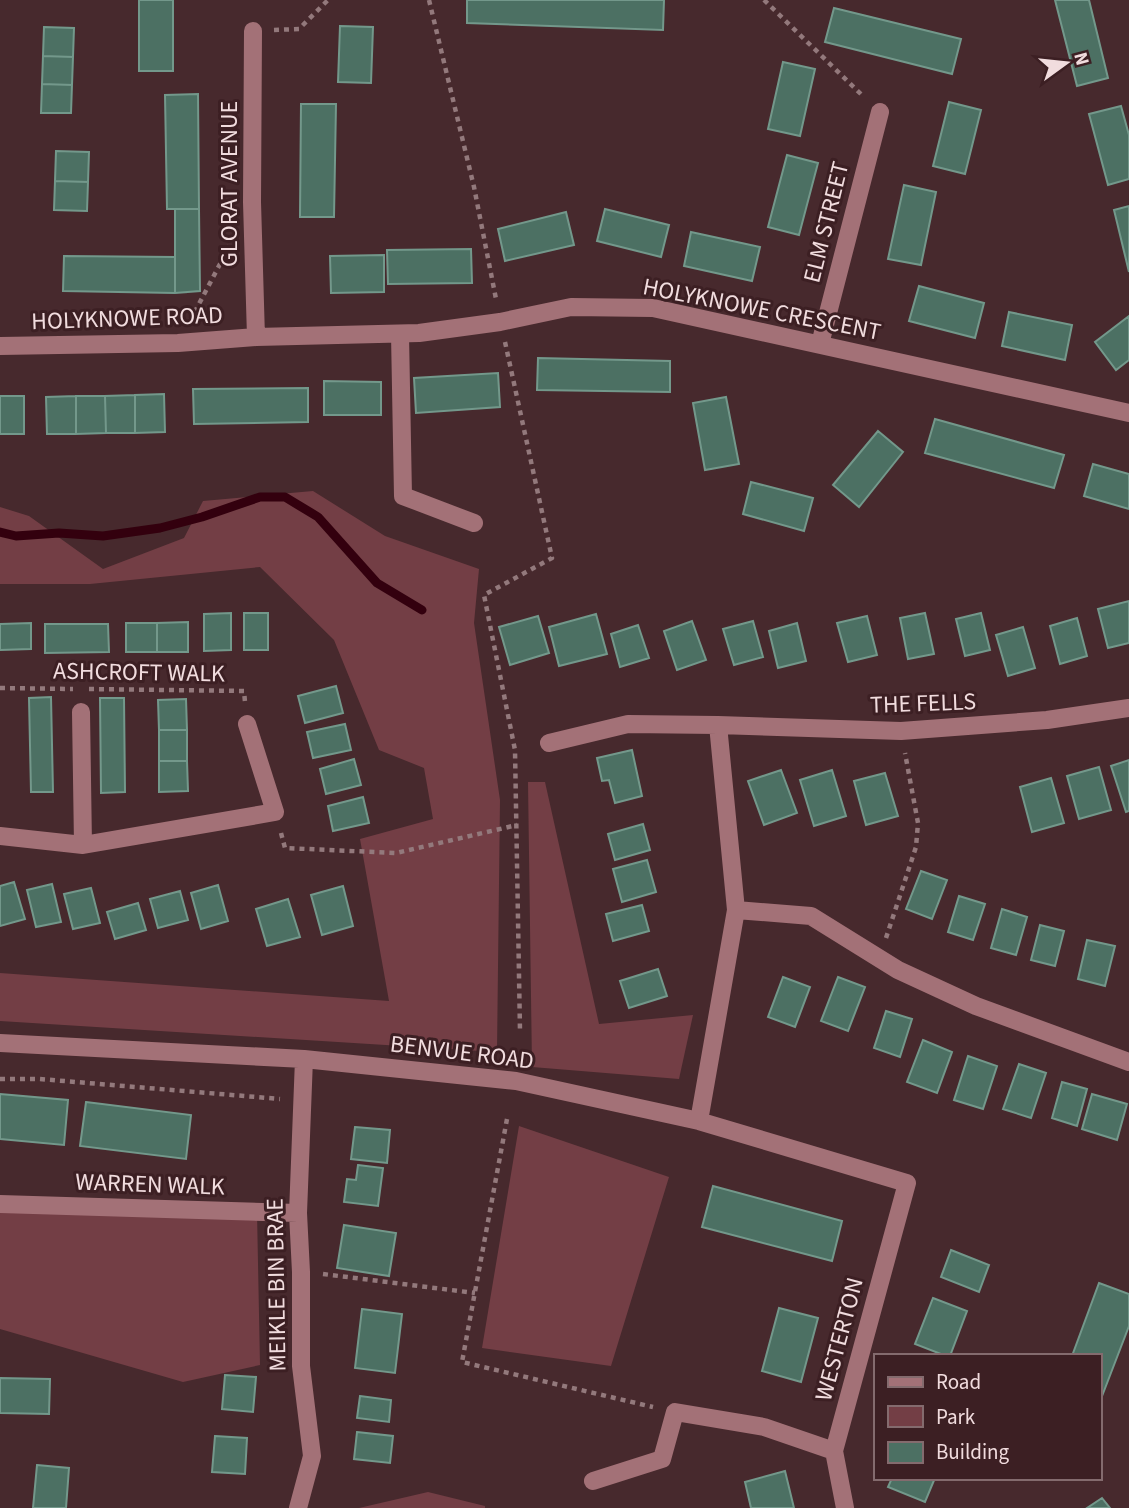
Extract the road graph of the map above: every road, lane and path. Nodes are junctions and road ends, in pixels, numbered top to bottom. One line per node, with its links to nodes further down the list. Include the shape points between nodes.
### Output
1 (327, 0): 4 (path, via 299,29)
2 (429, 0): 7 (path, via 474,187)
3 (764, 0): 5 (path)
4 (253, 31): 9 (street, GLORAT AVENUE)
5 (880, 112): 11 (street, ELM STREET)
6 (234, 237): 10 (path)
7 (500, 322): 8 (street, HOLYKNOWE CRESCENT); 11 (street, HOLYKNOWE CRESCENT, via 571,307 653,308); 23 (path, via 552,558 484,595 515,750)
8 (400, 334): 9 (street, HOLYKNOWE CRESCENT); 14 (street, via 403,496)
9 (256, 337): 10 (street, HOLYKNOWE ROAD)
10 (178, 343): 12 (street, HOLYKNOWE ROAD)
11 (820, 344): 13 (street, HOLYKNOWE CRESCENT)
12 (0, 346)
13 (1129, 413)
14 (474, 523)
15 (0, 688): 18 (path, ASHCROFT WALK, via 244,691)
16 (1129, 708): 20 (street, THE FELLS, via 1047,720)
17 (81, 712): 25 (street)
18 (247, 724): 22 (street)
19 (718, 725): 20 (street, THE FELLS); 21 (street, THE FELLS, via 628,724); 26 (street)
20 (901, 731): 27 (path, via 918,823 916,846)
21 (549, 743)
22 (275, 812): 23 (path, via 285,848 396,853); 25 (street)
23 (517, 825): 28 (path)
24 (0, 836): 25 (street)
25 (83, 845)
26 (736, 910): 27 (street, via 811,916); 35 (street)
27 (879, 958): 31 (street, via 976,1006)
28 (520, 1031)
29 (0, 1043): 30 (street, BENVUE ROAD)
30 (304, 1059): 33 (street, MEIKLE BIN BRAE); 35 (street, BENVUE ROAD, via 516,1081)
31 (1129, 1062)
32 (0, 1079): 33 (path)
33 (302, 1100): 38 (street, MEIKLE BIN BRAE)
34 (507, 1119): 40 (path)
35 (699, 1121): 36 (street, BENVUE ROAD)
36 (907, 1184): 42 (street, WESTERTON)
37 (0, 1204): 38 (street, WARREN WALK)
38 (298, 1213): 39 (street, MEIKLE BIN BRAE)
39 (301, 1272): 40 (path); 44 (street, MEIKLE BIN BRAE, via 301,1366 312,1456)
40 (475, 1293): 41 (path, via 462,1362)
41 (675, 1412): 42 (street, via 764,1427); 43 (street, via 662,1460)
42 (834, 1451): 45 (street, WESTERTON)
43 (593, 1481)
44 (298, 1508)
45 (845, 1508)

